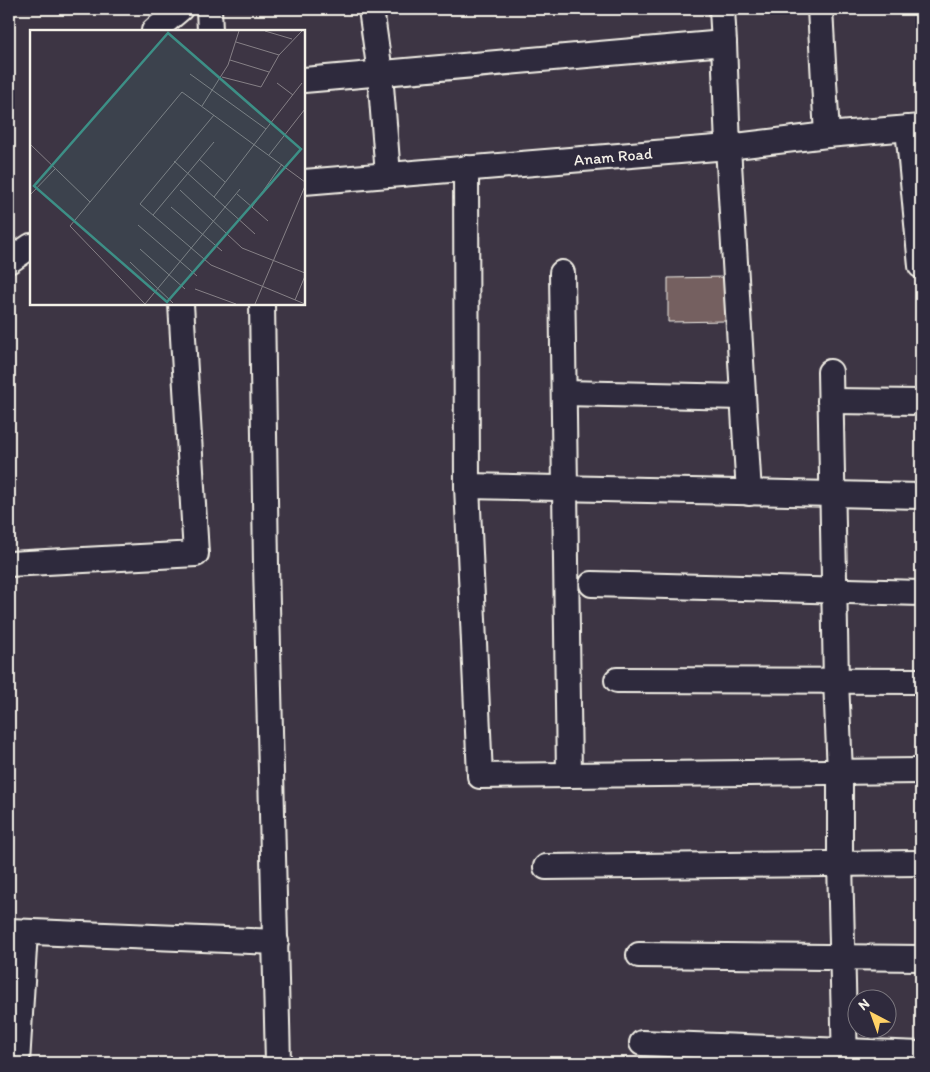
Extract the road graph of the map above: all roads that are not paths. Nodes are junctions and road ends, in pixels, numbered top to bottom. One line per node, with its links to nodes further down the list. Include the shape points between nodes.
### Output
1 (180, 9): 6 (street)
2 (209, 9): 7 (street)
3 (371, 9): 9 (street)
4 (722, 9): 8 (street)
5 (820, 9): 12 (street)
6 (155, 30)
7 (210, 30)
8 (724, 43): 9 (street); 13 (street)
9 (380, 73): 10 (street); 15 (street)
10 (305, 80)
11 (915, 127): 12 (street, Anam Road); 19 (street)
12 (827, 135): 13 (street, Anam Road)
13 (728, 146): 14 (street, Anam Road); 25 (street)
14 (466, 168): 15 (street, Anam Road); 28 (street)
15 (388, 175): 16 (street, Anam Road)
16 (305, 182)
17 (30, 247): 18 (street)
18 (9, 261)
19 (921, 266)
20 (562, 273): 24 (street)
21 (181, 305): 33 (street, via 196,554)
22 (262, 305): 47 (street)
23 (830, 372): 26 (street)
24 (564, 393): 25 (street); 29 (street)
25 (743, 396): 30 (street)
26 (830, 401): 27 (street); 31 (street)
27 (921, 402)
28 (467, 486): 29 (street); 42 (street, via 480,776)
29 (565, 488): 30 (street); 42 (street)
30 (749, 493): 31 (street)
31 (832, 495): 32 (street); 35 (street)
32 (921, 496)
33 (9, 564)
34 (592, 584): 35 (street)
35 (835, 591): 36 (street); 38 (street)
36 (921, 593)
37 (617, 680): 38 (street)
38 (836, 681): 39 (street); 41 (street)
39 (921, 681)
40 (921, 771): 41 (street)
41 (840, 772): 42 (street); 43 (street)
42 (569, 775)
43 (840, 863): 44 (street); 45 (street); 49 (street)
44 (921, 863)
45 (546, 867)
46 (17, 931): 47 (street); 54 (street)
47 (276, 942): 55 (street)
48 (639, 955): 49 (street)
49 (842, 957): 50 (street); 53 (street)
50 (921, 958)
51 (642, 1043): 53 (street)
52 (921, 1054): 53 (street)
53 (844, 1057)
54 (17, 1063)
55 (278, 1063)

